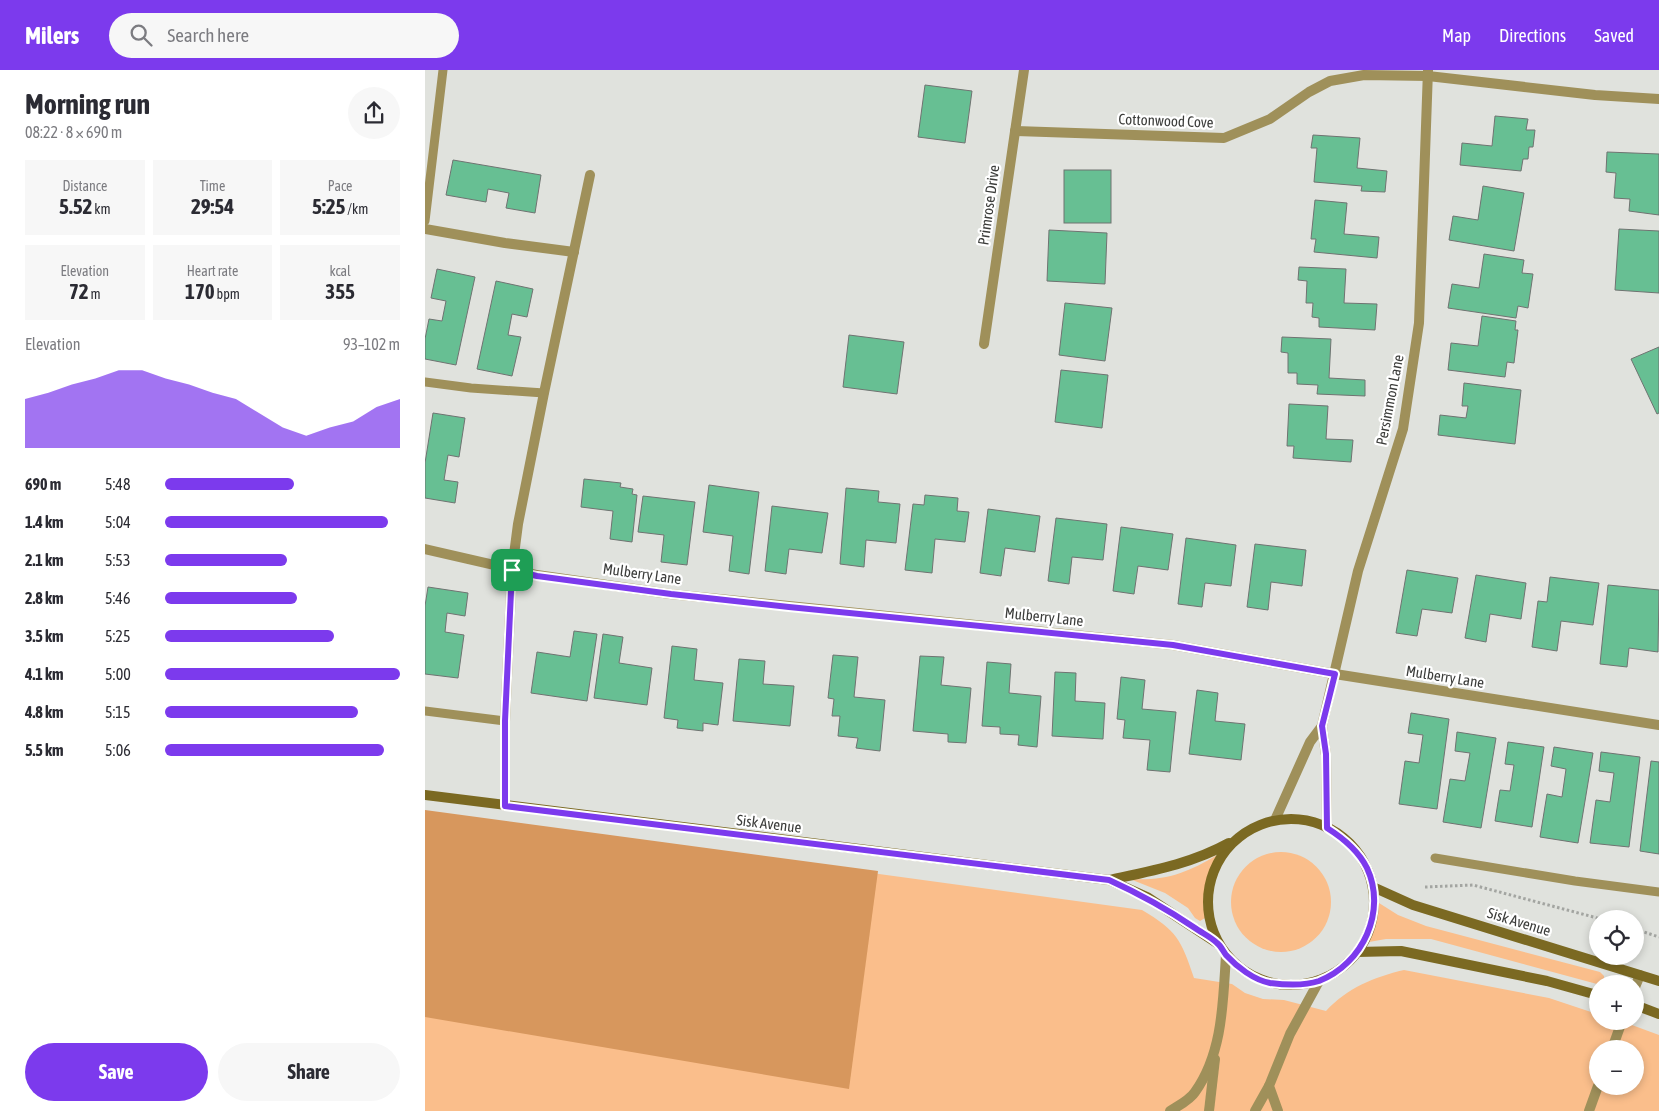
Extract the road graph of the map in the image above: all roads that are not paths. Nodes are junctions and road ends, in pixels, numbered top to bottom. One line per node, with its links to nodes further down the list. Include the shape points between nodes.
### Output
1 (443, 70): 7 (lane)
2 (1023, 70): 5 (street, Primrose Drive)
3 (1428, 73): 4 (street, Cottonwood Cove, via 1595,95); 5 (street, Cottonwood Cove, via 1364,75 1330,81 1270,119 1224,138); 15 (street, Persimmon Lane, via 1419,323 1414,365 1403,428 1358,571)
4 (1659, 99)
5 (1015, 131): 10 (street, Primrose Drive)
6 (590, 175): 9 (street)
7 (425, 221)
8 (425, 229): 9 (street, via 505,244)
9 (574, 252): 12 (street)
10 (984, 344)
11 (425, 382): 12 (lane)
12 (544, 393): 14 (street)
13 (425, 549): 14 (street, Mulberry Lane)
14 (512, 570): 15 (street, Mulberry Lane, via 724,600 1173,645); 17 (street)
15 (1335, 674): 18 (street, Mulberry Lane); 19 (street, Persimmon Lane)
16 (425, 711): 17 (lane)
17 (505, 721): 21 (street)
18 (1659, 725)
19 (1322, 726): 22 (street, Persimmon Lane, via 1310,742); 23 (street, Persimmon Lane, via 1326,754)
20 (425, 795): 21 (street, Sisk Avenue)
21 (505, 806): 26 (street, Sisk Avenue)
22 (1275, 820): 23 (street, Sisk Avenue, via 1301,820); 24 (street, Sisk Avenue, via 1254,827)
23 (1327, 828): 27 (street, Sisk Avenue, via 1357,852)
24 (1235, 839): 26 (street, Sisk Avenue, via 1205,856 1178,865); 29 (street, Sisk Avenue, via 1217,861 1208,888 1208,916)
25 (1435, 858): 28 (lane)
26 (1109, 880): 29 (street, Sisk Avenue, via 1147,897)
27 (1373, 886): 30 (street, Sisk Avenue, via 1374,910 1369,932); 32 (street, Sisk Avenue, via 1413,905)
28 (1659, 892)
29 (1217, 943): 31 (street, Sisk Avenue)
30 (1357, 952): 34 (street, Sisk Avenue, via 1340,969); 36 (street, via 1401,951)
31 (1225, 955): 34 (street, Sisk Avenue, via 1245,972 1268,983 1293,986); 39 (street)
32 (1640, 975)
33 (1644, 976): 35 (street, Sisk Avenue)
34 (1319, 981): 40 (street, via 1290,1034)
35 (1659, 982)
36 (1589, 992)
37 (1644, 1008): 38 (street)
38 (1659, 1014)
39 (1215, 1053): 42 (street, via 1194,1094); 43 (street)
40 (1269, 1086): 44 (street); 45 (street)
41 (1595, 1095): 46 (street)
42 (1170, 1111)
43 (1209, 1111)
44 (1255, 1111)
45 (1278, 1111)
46 (1589, 1111)

